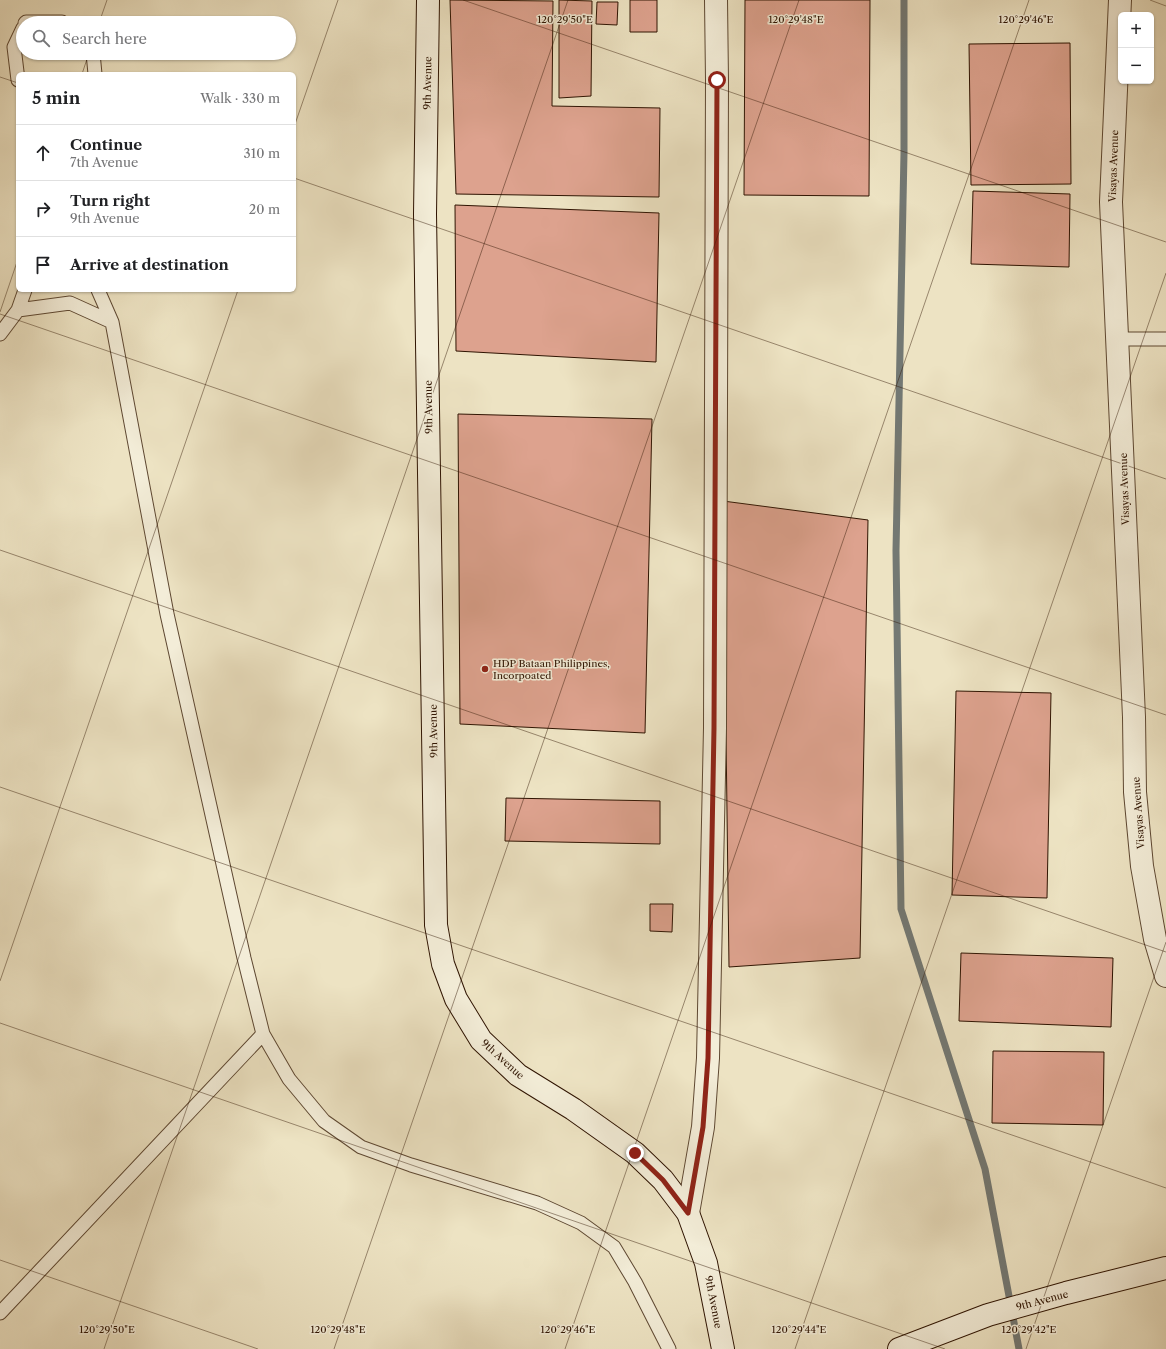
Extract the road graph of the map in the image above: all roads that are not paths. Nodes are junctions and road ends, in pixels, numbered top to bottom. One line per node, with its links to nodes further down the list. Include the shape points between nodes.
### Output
1 (428, 0): 17 (street, 9th Avenue, via 425,214 435,893 436,925 443,964 456,999 481,1040 518,1075 573,1109 635,1153 663,1180)
2 (716, 0): 17 (street, via 715,720 708,1050 703,1127)
3 (1120, 0): 13 (street, Visayas Avenue, via 1111,202)
4 (16, 43): 6 (lane, via 14,47)
5 (94, 60): 7 (lane)
6 (17, 72)
7 (95, 72)
8 (24, 292): 10 (lane)
9 (99, 292): 11 (lane)
10 (18, 310): 11 (lane, via 70,303); 12 (lane)
11 (112, 322): 16 (lane, via 167,614)
12 (0, 334)
13 (1117, 339): 14 (lane); 15 (street, Visayas Avenue, via 1135,792 1142,866 1155,939)
14 (1166, 339)
15 (1166, 976)
16 (263, 1034): 19 (lane); 20 (lane, via 289,1079 324,1121 361,1147 537,1203 581,1223 614,1247)
17 (688, 1213): 21 (street, 9th Avenue, via 706,1262)
18 (1166, 1268): 22 (street, 9th Avenue, via 988,1315)
19 (0, 1313)
20 (669, 1349)
21 (723, 1349)
22 (899, 1349)

